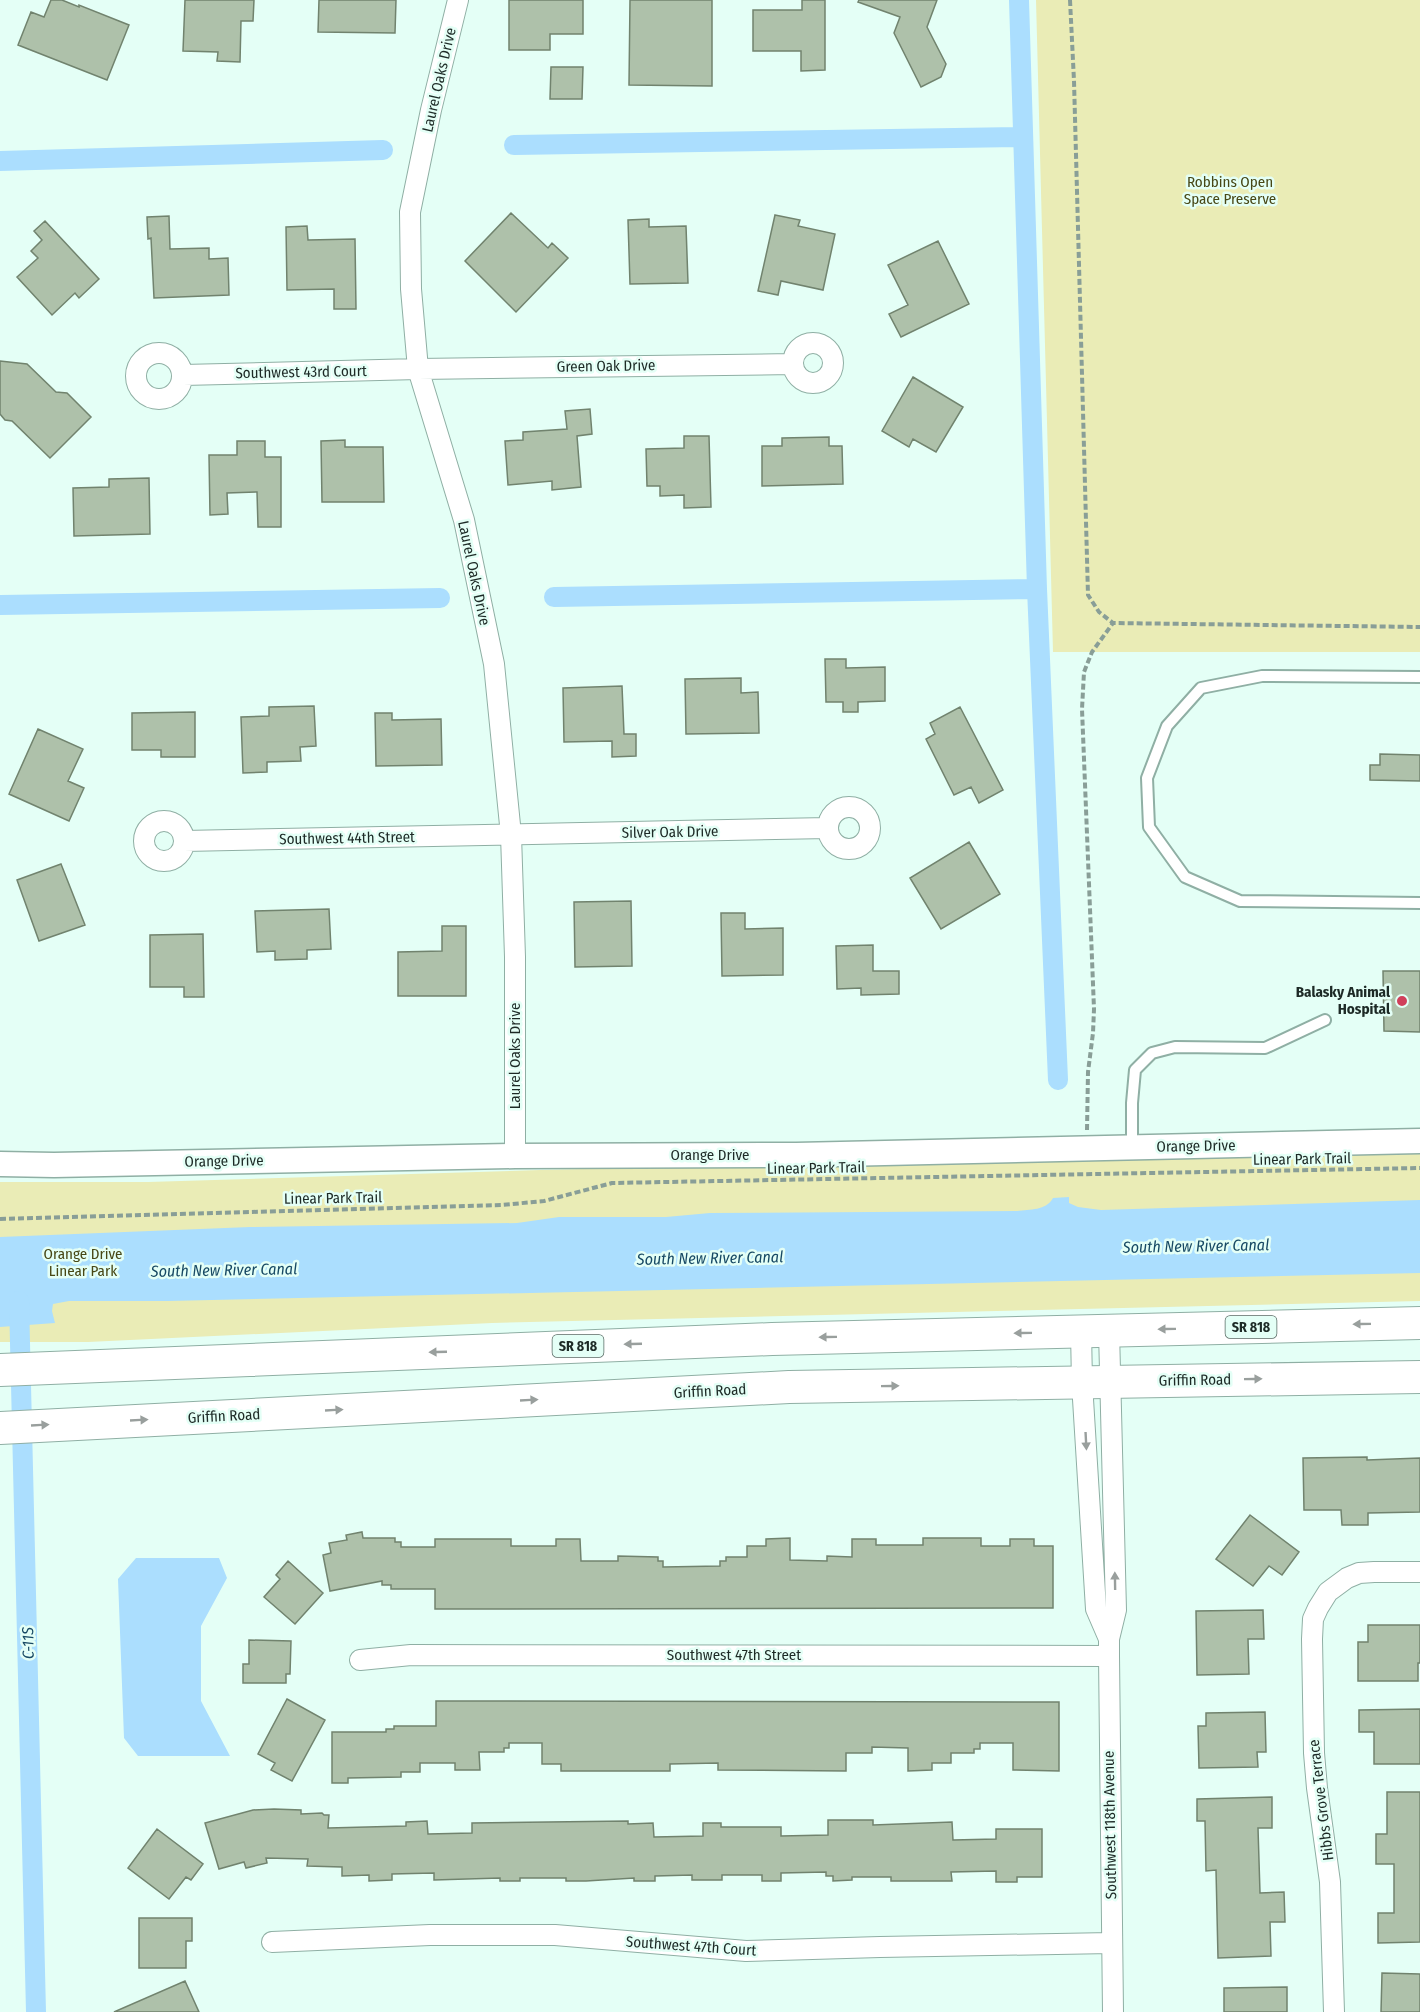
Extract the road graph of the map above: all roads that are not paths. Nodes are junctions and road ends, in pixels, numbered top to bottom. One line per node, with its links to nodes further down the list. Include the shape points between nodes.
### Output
1 (458, 0): 3 (street, Laurel Oaks Drive, via 410,212)
2 (793, 364): 3 (street, Green Oak Drive)
3 (418, 369): 4 (street, Southwest 43rd Court); 7 (street, Laurel Oaks Drive, via 464,520 494,664)
4 (183, 375)
5 (1420, 677): 9 (lane, via 1262,676 1201,688 1167,726 1147,778 1149,826 1185,877 1240,901)
6 (828, 828): 7 (street, Silver Oak Drive)
7 (511, 835): 8 (street, Southwest 44th Street); 13 (street, Laurel Oaks Drive)
8 (184, 841)
9 (1420, 903)
10 (1325, 1020): 12 (lane, via 1265,1048 1175,1047 1152,1053 1135,1070)
11 (1420, 1142): 12 (street, Orange Drive)
12 (1132, 1148): 13 (street, Orange Drive)
13 (515, 1156): 14 (street, Orange Drive)
14 (0, 1164)
15 (1420, 1323): 16 (main road, SR 818, one-way to 16)
16 (1095, 1331): 17 (main road, SR 818, one-way to 17, via 772,1339); 19 (street, Southwest 118th Avenue); 19 (street, Southwest 118th Avenue)
17 (0, 1370)
18 (1420, 1377): 19 (main road, Griffin Road, one-way to 18)
19 (1096, 1382): 20 (main road, Griffin Road, one-way to 19, via 789,1387); 22 (street, Southwest 118th Avenue, one-way to 19, via 1116,1610); 22 (street, Southwest 118th Avenue, one-way to 22, via 1096,1609)
20 (0, 1428)
21 (1420, 1572): 27 (street, Hibbs Grove Terrace, via 1359,1573 1328,1592 1313,1619 1314,1753 1330,1882)
22 (1109, 1647): 23 (street, Southwest 47th Street, via 411,1655); 25 (street, Southwest 118th Avenue)
23 (360, 1659)
24 (272, 1942): 25 (street, Southwest 47th Court, via 430,1935 555,1935 746,1951)
25 (1112, 1943): 26 (street, Southwest 118th Avenue)
26 (1113, 2012)
27 (1334, 2012)

